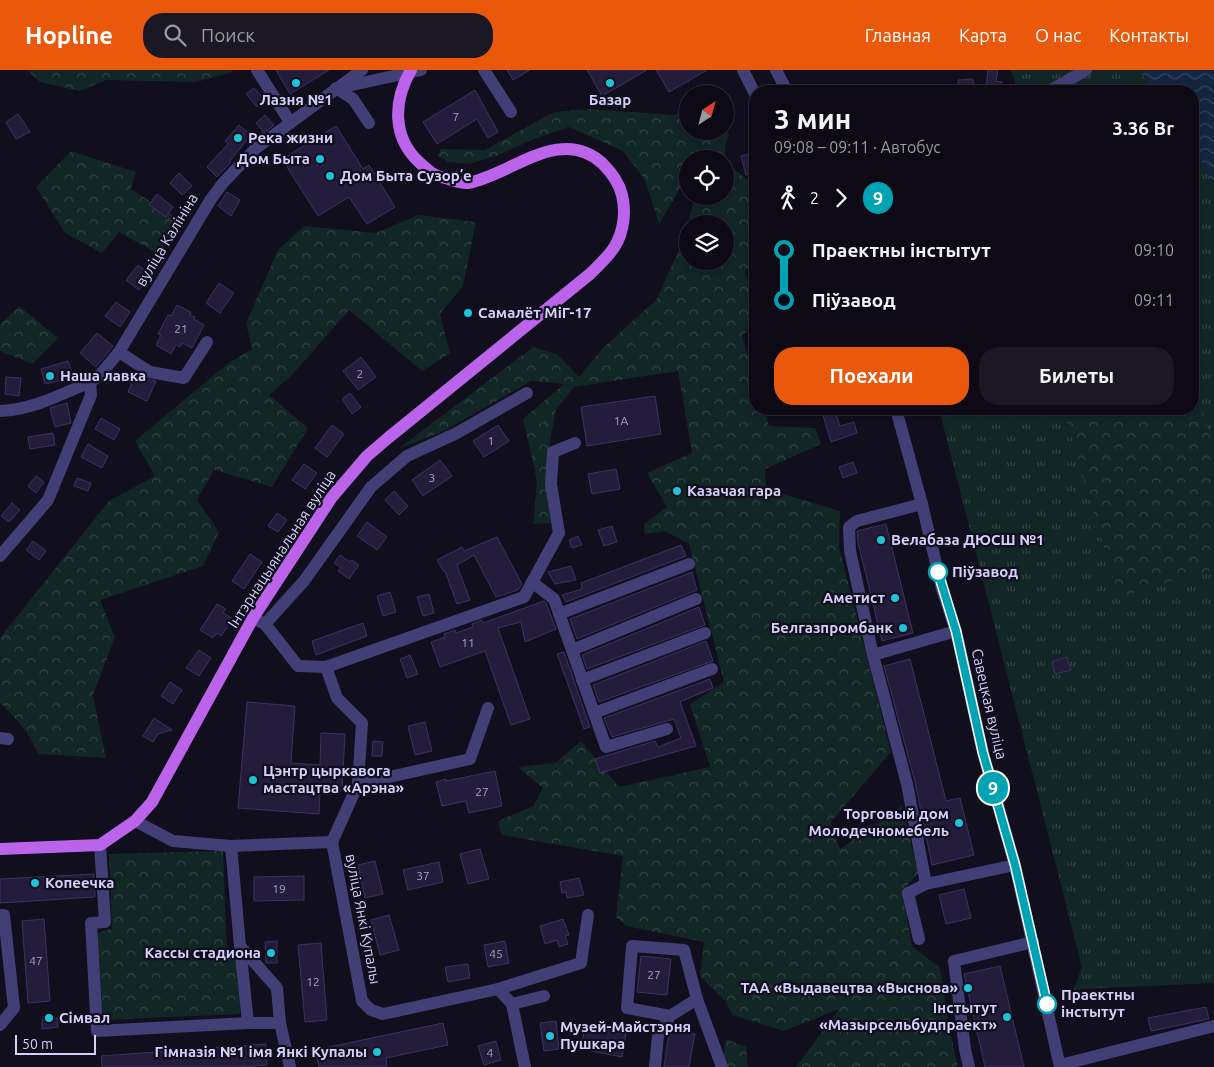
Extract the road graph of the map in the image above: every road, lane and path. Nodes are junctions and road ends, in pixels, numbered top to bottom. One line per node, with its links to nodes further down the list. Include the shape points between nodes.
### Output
1 (257, 70): 13 (street)
2 (362, 70): 11 (street, вуліца Калініна)
3 (484, 70): 12 (street)
4 (743, 70): 8 (street)
5 (776, 70): 9 (street)
6 (1086, 70): 10 (street)
7 (410, 71): 11 (street); 28 (main road, Інтэрнацыянальная вуліца, via 400,94 398,119 401,138 412,156 435,176 466,183 554,150 585,153 611,172 620,187 624,204 623,224 615,247 590,274 367,456 348,476 332,497)
8 (750, 85)
9 (784, 85)
10 (1060, 85)
11 (336, 88): 13 (street, вуліца Калініна); 14 (street, via 353,99)
12 (511, 112)
13 (290, 122): 16 (street, вуліца Калініна, via 255,149 211,199)
14 (369, 123)
15 (207, 342): 16 (street, via 184,378 150,372)
16 (120, 352): 17 (street, вуліца Калініна)
17 (90, 382): 19 (street, вуліца Калініна, via 31,406); 23 (street, via 90,395 48,500)
18 (527, 393): 28 (street, via 457,433 407,456 371,487 304,581)
19 (0, 411)
20 (898, 415): 22 (street, Савецкая вуліца)
21 (575, 443): 25 (street, via 553,452 551,484 559,533)
22 (922, 504): 29 (street, Савецкая вуліца, via 942,589); 32 (street, via 857,521 848,527 850,551)
23 (0, 556)
24 (689, 564): 27 (street)
25 (532, 582): 27 (street, via 554,599); 33 (street, via 524,597)
26 (696, 600): 31 (street)
27 (559, 614): 31 (street)
28 (259, 621): 33 (street, via 298,666); 40 (main road, Інтэрнацыянальная вуліца, via 152,802)
29 (956, 631): 32 (street); 45 (street, Савецкая вуліца, via 983,753)
30 (705, 633): 35 (street)
31 (572, 650): 35 (street)
32 (873, 655): 46 (street, via 907,784)
33 (326, 667): 39 (street, via 337,698 362,722)
34 (712, 669): 37 (street)
35 (582, 680): 37 (street)
36 (488, 708): 39 (street, via 470,759)
37 (594, 713): 38 (street, via 606,747)
38 (667, 729)
39 (358, 784): 41 (street)
40 (135, 821): 42 (main road, Інтэрнацыянальная вуліца); 43 (street, вуліца Янкі Купалы, via 173,841)
41 (332, 842): 43 (street, вуліца Янкі Купалы); 52 (street, вуліца Янкі Купалы, via 362,1001 371,1010 383,1014)
42 (100, 845): 44 (main road); 57 (street, via 105,922 91,923 97,1031)
43 (231, 846): 51 (street)
44 (0, 850)
45 (1015, 865): 46 (street); 50 (street, Савецкая вуліца)
46 (926, 884): 49 (street, via 908,893)
47 (0, 915): 59 (street, via 4,914 14,1008)
48 (588, 915): 52 (street, вуліца Янкі Купалы, via 581,963)
49 (920, 938)
50 (1033, 942): 61 (street, Савецкая вуліца); 66 (street, via 954,961)
51 (240, 946): 57 (street); 58 (street, via 278,988)
52 (498, 989): 55 (street)
53 (544, 996): 55 (street)
54 (697, 999): 56 (street); 56 (street, via 684,950 632,946 628,1008); 65 (street)
55 (512, 1004): 63 (street)
56 (670, 1016): 64 (street, via 658,1036)
57 (248, 1023): 58 (street)
58 (280, 1023): 62 (street)
59 (0, 1025)
60 (1214, 1026): 61 (street)
61 (1060, 1066)
62 (290, 1067)
63 (525, 1067)
64 (655, 1067)
65 (722, 1067)
66 (969, 1067)

